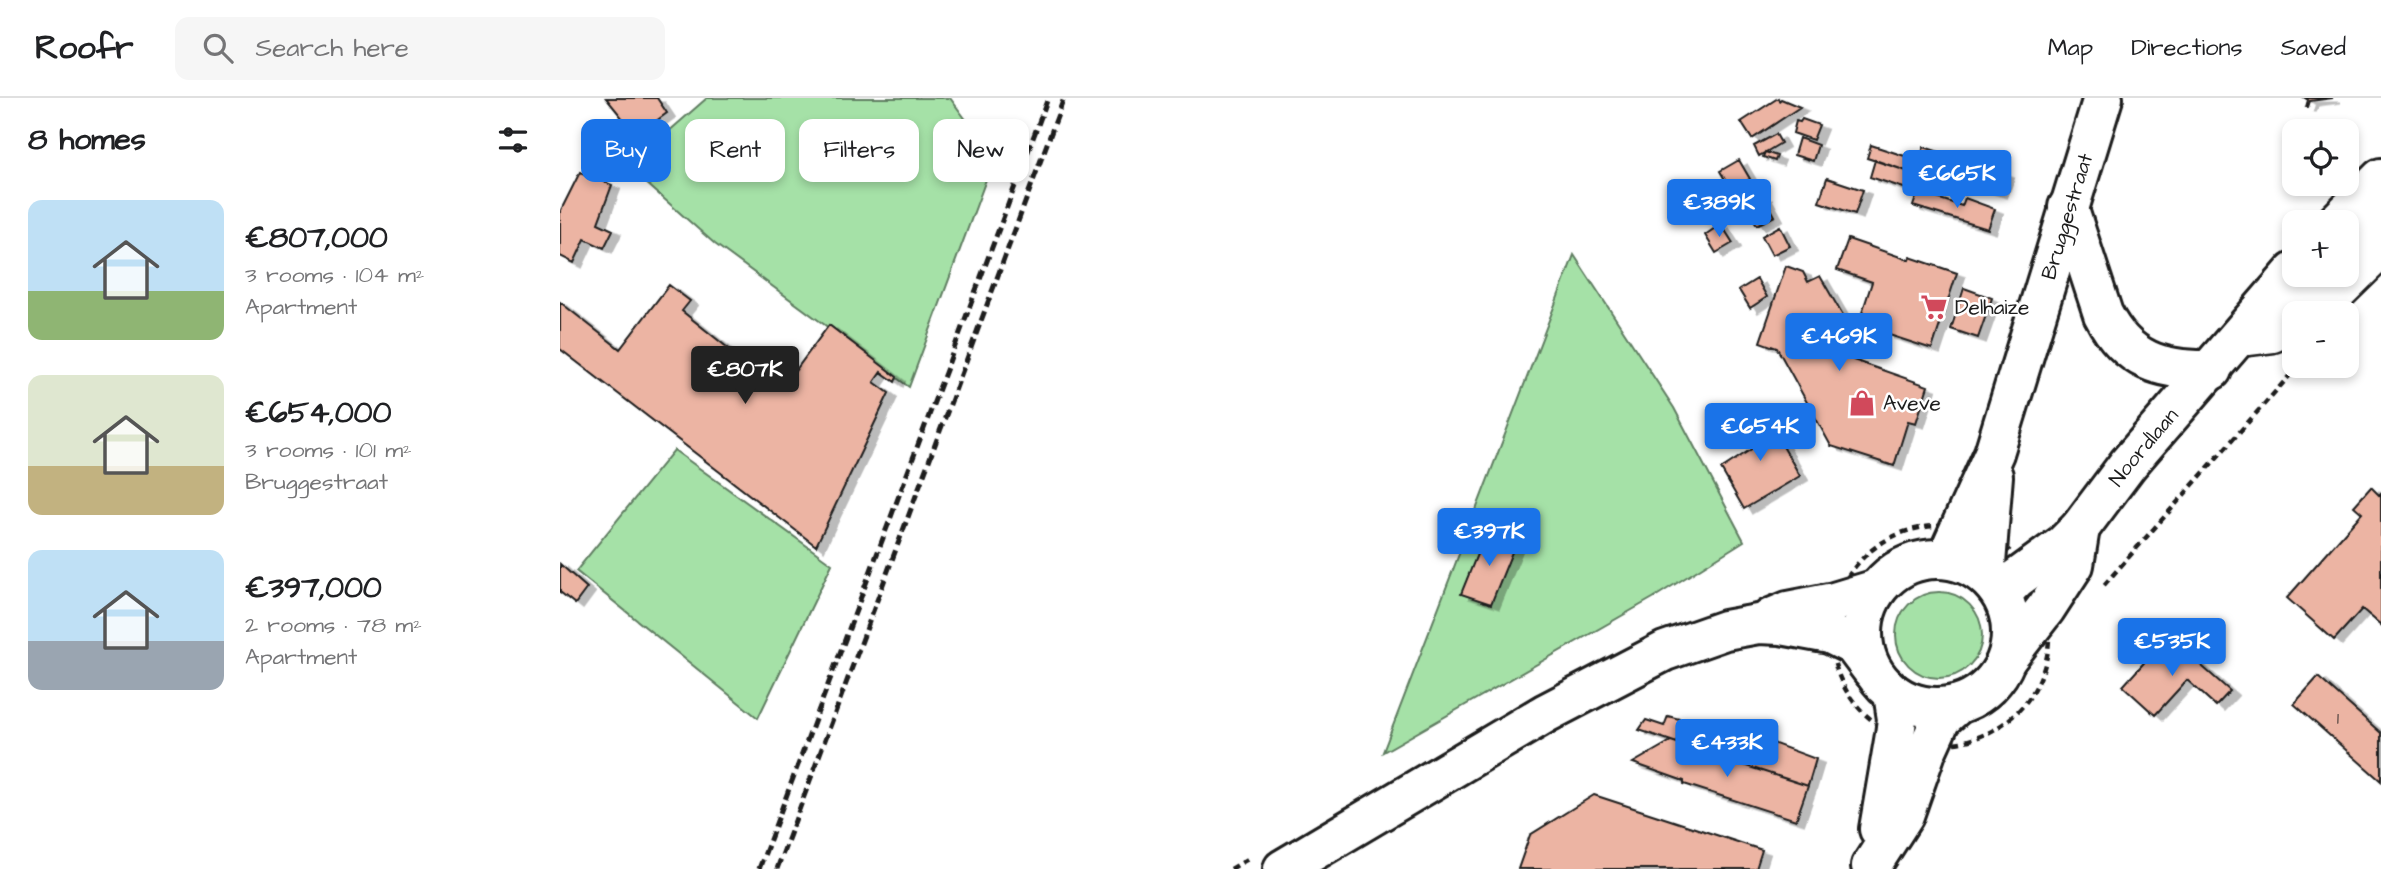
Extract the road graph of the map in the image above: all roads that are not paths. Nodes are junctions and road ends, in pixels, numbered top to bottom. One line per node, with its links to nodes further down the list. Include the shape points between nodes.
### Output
1 (2103, 98): 3 (main road, Bruggestraat)
2 (2381, 178): 4 (main road)
3 (2068, 207): 13 (main road, via 2103,314 2122,343 2151,363); 14 (main road, Bruggestraat)
4 (2349, 210)
5 (2381, 223): 6 (main road)
6 (2359, 244)
7 (2381, 254): 10 (street)
8 (2282, 286): 13 (main road, Noordlaan)
9 (2312, 287): 12 (main road, Noordlaan)
10 (2333, 301)
11 (2282, 333): 12 (street, Noordlaan)
12 (2248, 340): 13 (main road, Noordlaan)
13 (2212, 370): 15 (main road, Noordlaan, via 2128,464)
14 (1994, 453): 16 (main road, Bruggestraat); 17 (main road, Bruggestraat)
15 (2080, 528): 17 (main road, Noordlaan, via 2016,579); 20 (main road, Noordlaan, via 2074,565)
16 (1946, 559): 17 (main road, via 1967,565); 18 (main road, via 1907,565)
17 (1993, 585): 20 (main road, via 2012,625)
18 (1877, 589): 19 (main road, via 1788,611); 21 (main road, via 1866,608 1862,629 1864,650)
19 (1758, 624): 21 (main road, via 1830,634 1854,646); 24 (main road, via 1665,651 1546,713)
20 (2008, 657): 22 (main road, via 1988,688)
21 (1882, 682): 22 (main road, via 1912,704 1934,708); 23 (main road, via 1897,719)
22 (1957, 705): 23 (main road, via 1941,719 1904,815)
23 (1871, 868)
24 (1283, 869)

